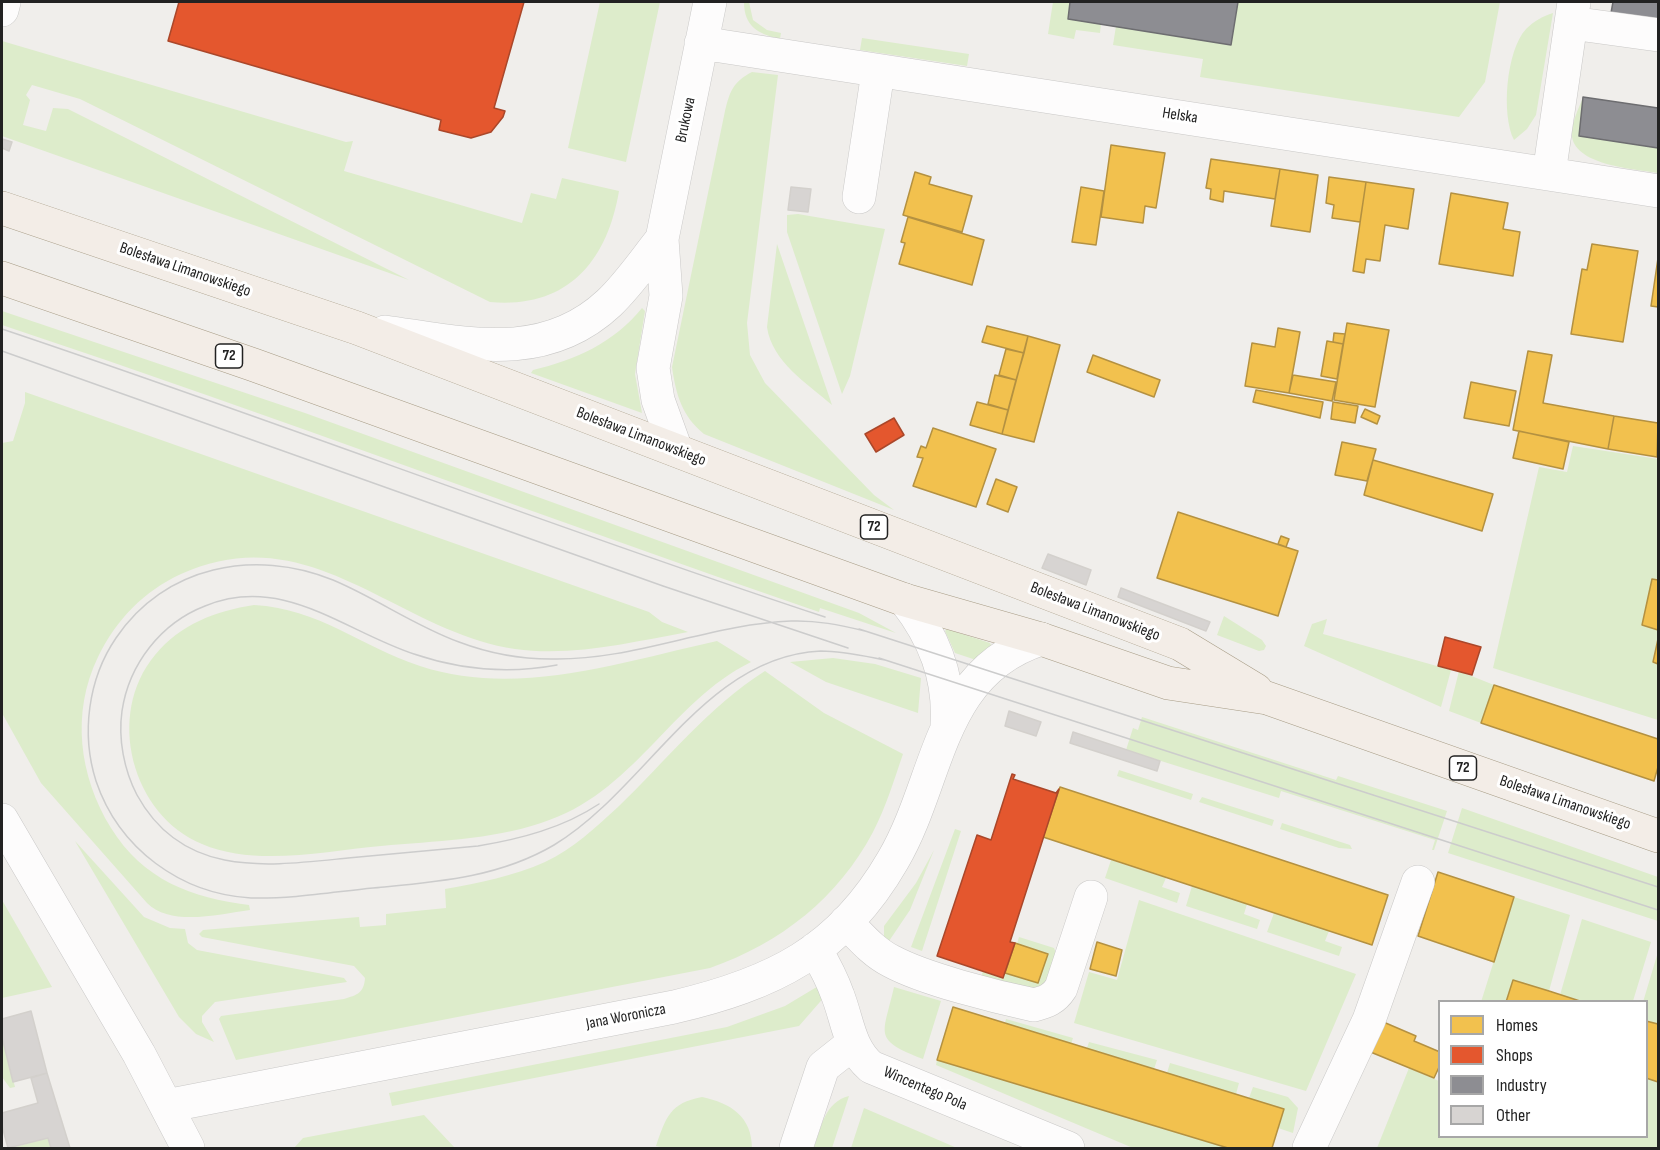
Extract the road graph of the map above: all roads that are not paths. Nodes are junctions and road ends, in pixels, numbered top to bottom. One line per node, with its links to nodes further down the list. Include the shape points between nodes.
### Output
1 (4, 2): 3 (street)
2 (710, 2): 6 (street, Brukowa)
3 (2, 10)
4 (1573, 12): 5 (street); 8 (street)
5 (1659, 35)
6 (701, 43): 7 (street, Helska); 12 (street, Brukowa)
7 (878, 72): 8 (street, Helska); 10 (street)
8 (1549, 174): 9 (street, Helska)
9 (1659, 191)
10 (859, 197)
11 (2, 208): 14 (main road, Bolesława Limanowskiego / 72)
12 (662, 239): 14 (street, via 608,304 581,324 550,339 488,344); 15 (street, via 666,296 653,368 658,400)
13 (2, 278): 16 (main road, Bolesława Limanowskiego / 72)
14 (357, 328): 15 (main road, Bolesława Limanowskiego / 72)
15 (676, 450): 18 (main road, Bolesława Limanowskiego / 72, via 1180,644)
16 (905, 600): 17 (main road, Bolesława Limanowskiego / 72); 19 (street, via 930,637 941,665 947,691)
17 (1041, 639): 18 (main road, Bolesława Limanowskiego / 72, via 1168,683); 19 (street, via 1014,649 987,670)
18 (1267, 698): 21 (main road, Bolesława Limanowskiego / 72)
19 (947, 725): 24 (street, Jana Woronicza, via 904,839 880,880)
20 (2, 820): 27 (street)
21 (1659, 836)
22 (1418, 882): 31 (street, via 1369,1020)
23 (1091, 897): 24 (street, via 1061,988 1056,996 1034,1005 892,962)
24 (846, 922): 25 (street, Jana Woronicza)
25 (815, 949): 26 (street, Wincentego Pola, via 838,995); 27 (street, Jana Woronicza, via 768,978 718,996)
26 (852, 1044): 29 (street, via 823,1067); 30 (street, Wincentego Pola, via 871,1067)
27 (166, 1106): 28 (street)
28 (188, 1149)
29 (796, 1149)
30 (1068, 1149)
31 (1309, 1149)

